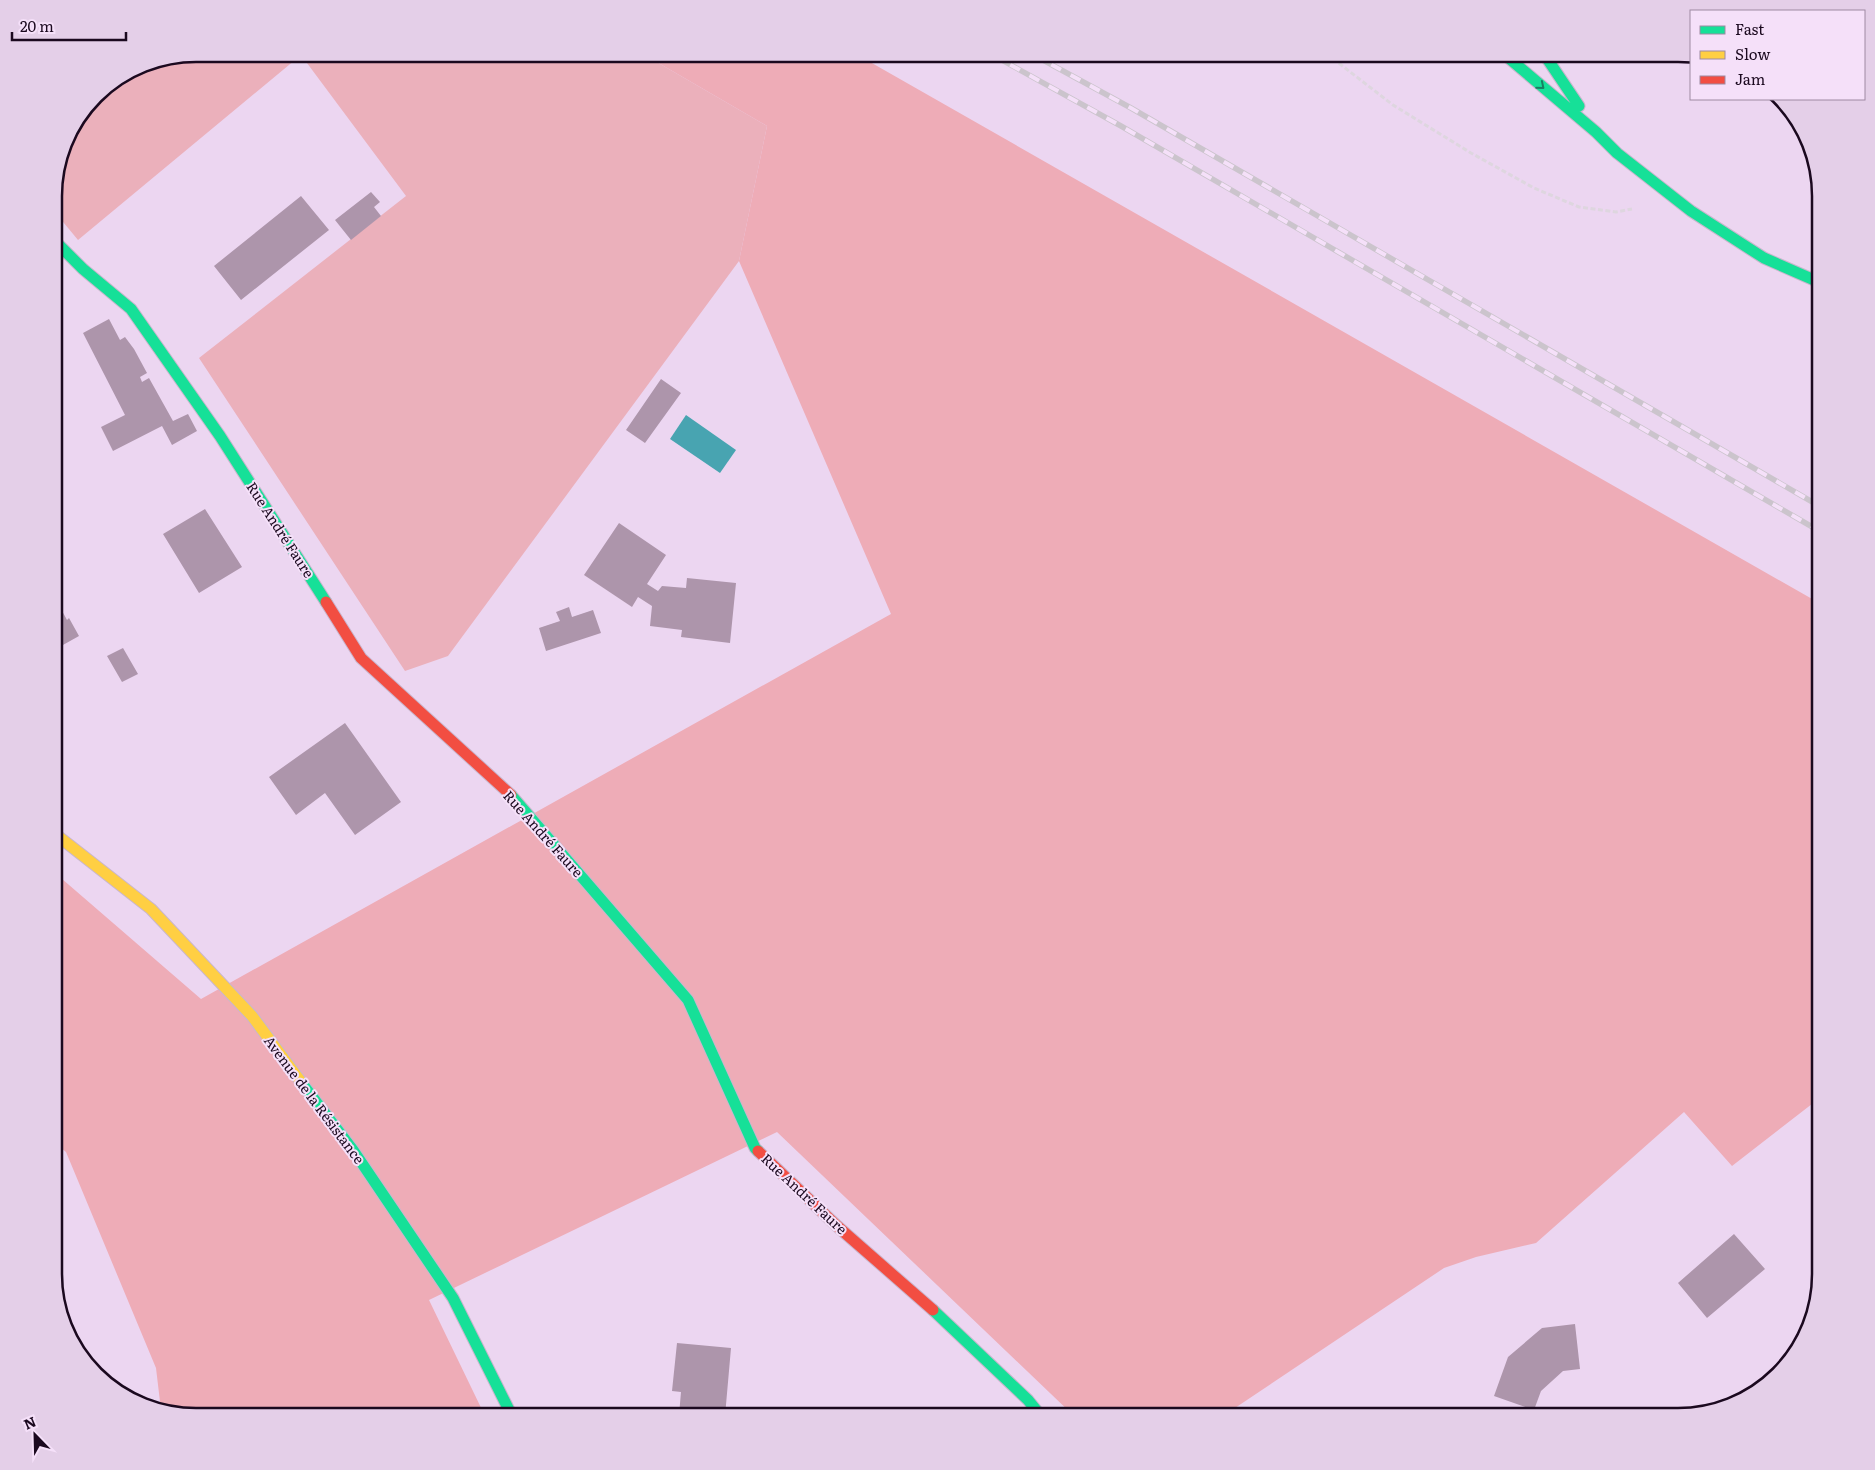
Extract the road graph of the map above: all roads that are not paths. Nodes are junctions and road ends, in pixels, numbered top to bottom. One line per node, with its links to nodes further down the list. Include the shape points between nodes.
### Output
1 (1515, 63): 3 (street, one-way to 3)
2 (1550, 63): 3 (street)
3 (1596, 132): 5 (street, via 1691,211 1764,258)
4 (63, 249): 8 (street, Rue André Faure, via 131,309 220,436 361,658 517,801 688,1000 755,1148 837,1226 943,1319)
5 (1812, 279)
6 (63, 840): 7 (street, Avenue de la Résistance, via 151,909 252,1016 353,1150 453,1298)
7 (508, 1408)
8 (1034, 1408)

